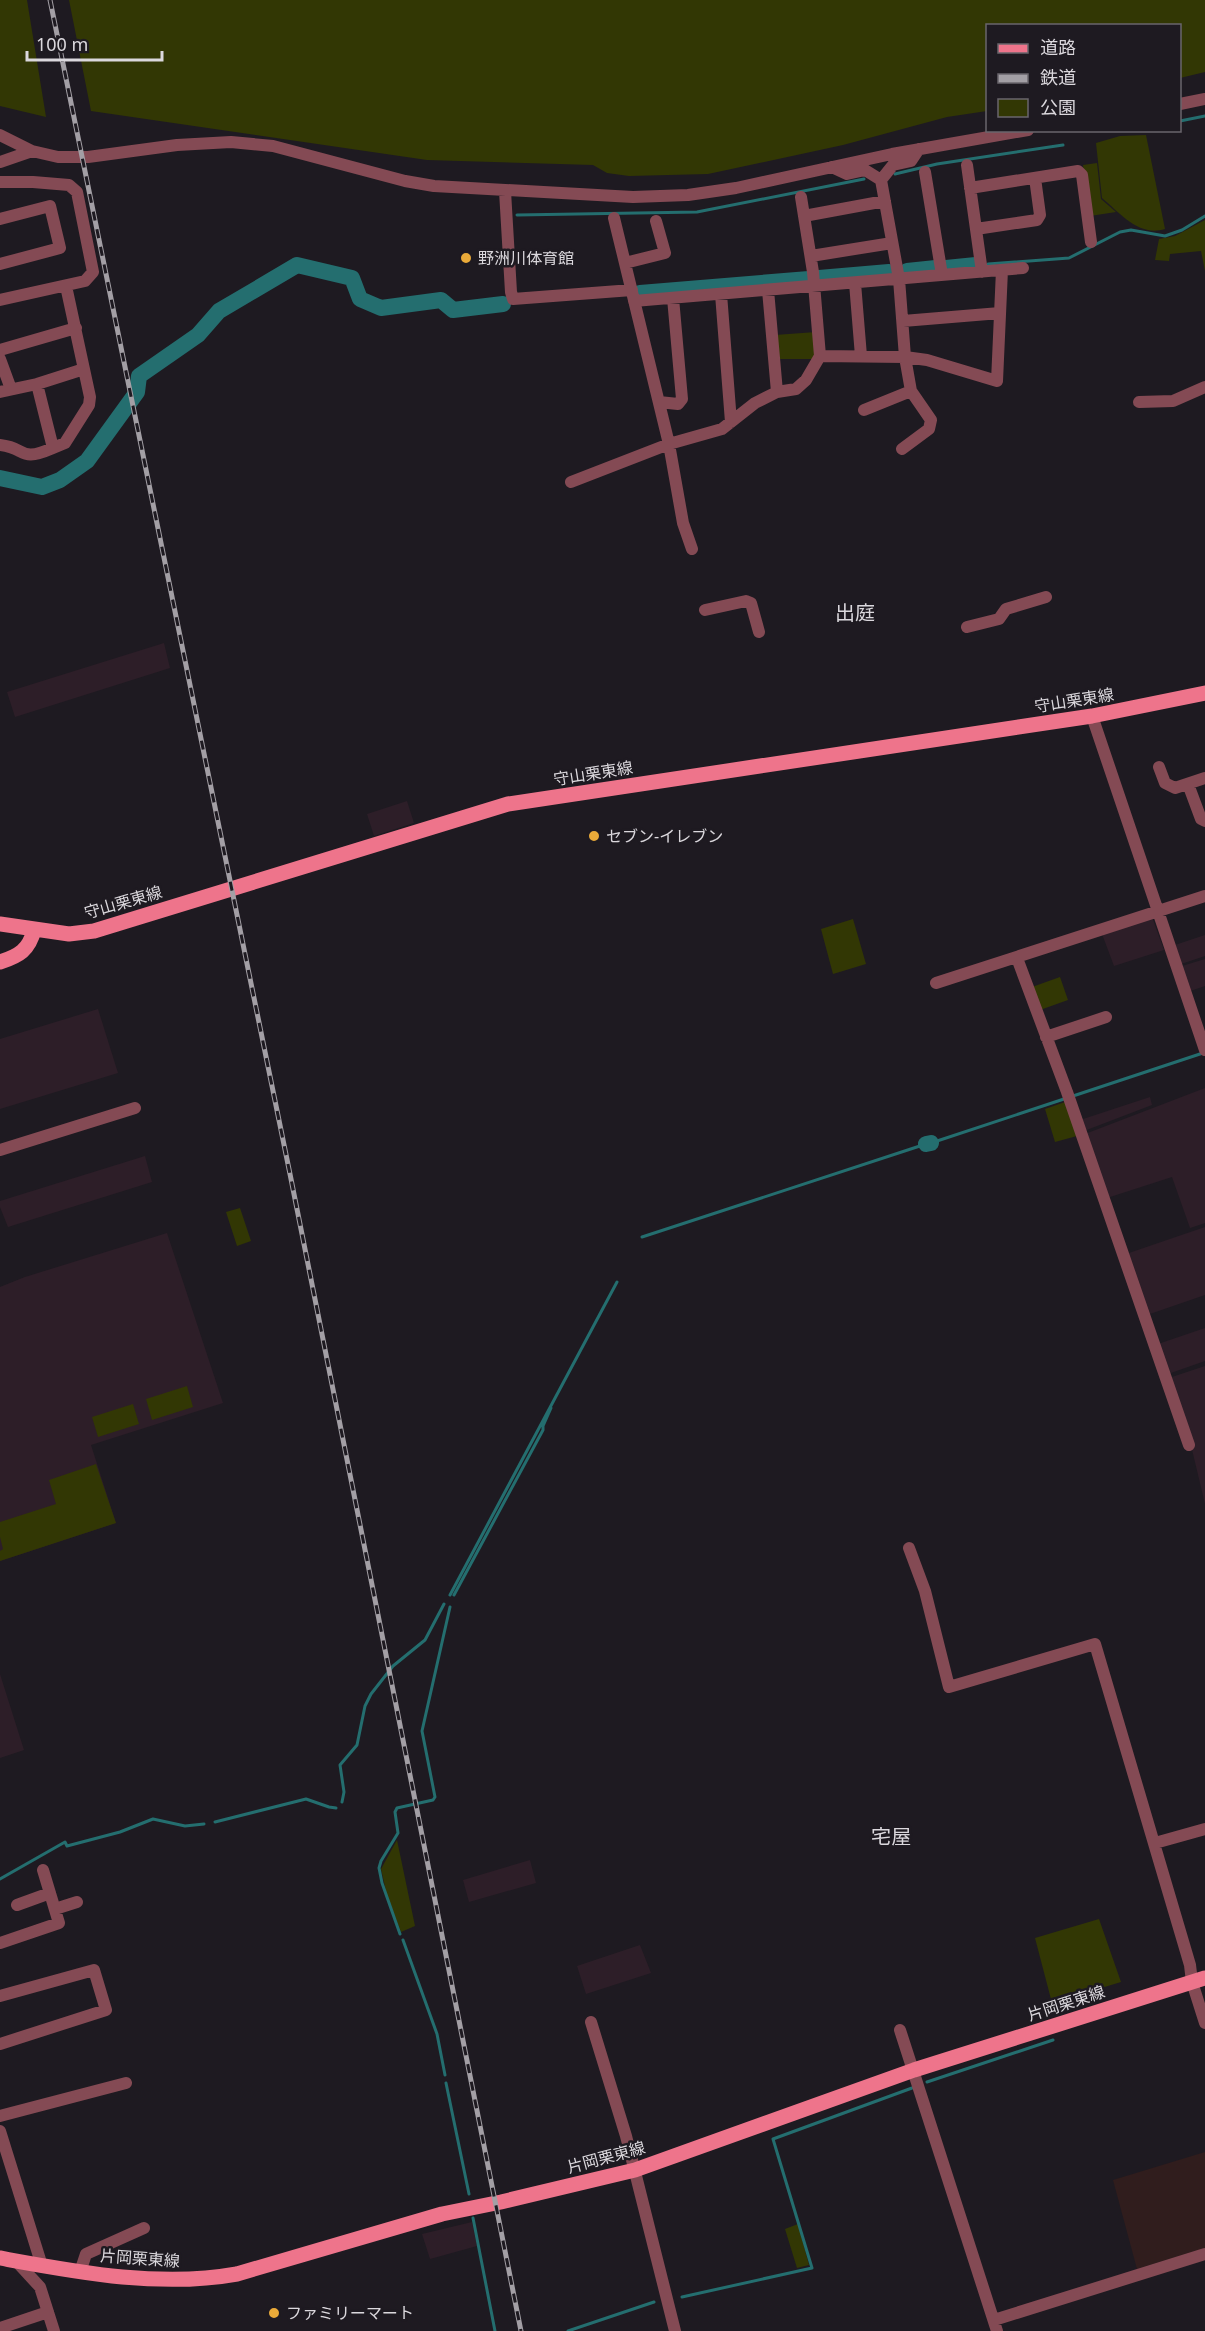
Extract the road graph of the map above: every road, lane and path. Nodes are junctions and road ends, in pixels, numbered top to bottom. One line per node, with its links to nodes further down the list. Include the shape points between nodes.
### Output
1 (1205, 99): 2 (street)
2 (1181, 104)
3 (1017, 132): 5 (street)
4 (0, 135): 6 (street)
5 (919, 149): 9 (street); 12 (street, via 911,161 893,165)
6 (32, 151): 7 (street); 15 (street, via 58,157 88,157 231,142 273,146 409,183)
7 (0, 162)
8 (967, 165): 14 (street)
9 (832, 167): 12 (street, via 847,174 865,170); 15 (street, via 688,195 633,197)
10 (925, 172): 31 (street)
11 (1035, 178): 14 (street); 22 (street, via 1040,215 1037,220); 23 (street, via 1078,171 1082,175)
12 (881, 180): 17 (street)
13 (0, 182): 34 (street, via 69,185 77,192 93,272 85,281)
14 (970, 188): 22 (street)
15 (506, 191): 38 (street, via 513,299)
16 (801, 197): 18 (street)
17 (885, 201): 18 (street); 24 (street)
18 (804, 216): 25 (street)
19 (614, 218): 26 (street)
20 (0, 219): 27 (street, via 50,206 60,248)
21 (656, 221): 26 (street, via 665,253)
22 (976, 229): 30 (street)
23 (1091, 242)
24 (892, 243): 25 (street); 32 (street)
25 (811, 256): 35 (street)
26 (625, 263): 38 (street)
27 (0, 264)
28 (1023, 268): 29 (street)
29 (1002, 270): 30 (street); 41 (street)
30 (982, 272): 31 (street)
31 (942, 275): 32 (street)
32 (899, 279): 33 (street); 42 (street)
33 (855, 283): 35 (street); 46 (street)
34 (66, 286): 40 (street); 43 (street)
35 (814, 286): 36 (street); 45 (street)
36 (768, 290): 37 (street); 54 (street)
37 (721, 294): 39 (street); 58 (street)
38 (633, 296): 39 (street); 55 (street)
39 (673, 298): 55 (street, via 682,399 678,404)
40 (0, 300)
41 (1000, 313): 42 (street); 47 (street, via 997,381)
42 (903, 321): 47 (street)
43 (76, 328): 44 (street); 49 (street)
44 (0, 350)
45 (820, 356): 46 (street); 54 (street, via 796,389)
46 (861, 357): 47 (street)
47 (905, 357): 53 (street)
48 (0, 359): 52 (street)
49 (84, 369): 50 (street); 61 (street, via 89,405 65,442)
50 (37, 384): 52 (street); 61 (street)
51 (1205, 387): 56 (street, via 1173,401)
52 (6, 390)
53 (911, 391): 57 (street); 62 (street, via 931,420 929,429)
54 (777, 392): 58 (street, via 755,403)
55 (659, 402): 59 (street)
56 (1138, 402)
57 (864, 410)
58 (732, 422): 59 (street, via 710,434)
59 (669, 444): 63 (street); 64 (street, via 683,523)
60 (0, 445): 61 (street, via 28,456)
61 (53, 448)
62 (902, 449)
63 (570, 482)
64 (692, 549)
65 (1046, 597): 67 (street, via 1006,609 999,619)
66 (705, 610): 68 (street, via 752,603)
67 (967, 627)
68 (759, 632)
69 (1205, 693): 70 (main road, 守山栗東線)
70 (1092, 716): 76 (street); 78 (main road, 守山栗東線, via 508,804 94,931 69,934)
71 (1159, 767): 73 (street, via 1165,783 1175,788)
72 (1205, 778): 73 (street)
73 (1188, 784): 74 (street)
74 (1205, 821)
75 (1205, 896): 76 (street)
76 (1158, 911): 79 (street); 84 (street)
77 (0, 924): 78 (main road, 守山栗東線)
78 (34, 930): 80 (main road, via 22,953)
79 (1017, 958): 81 (street); 83 (street)
80 (0, 962)
81 (936, 983)
82 (1106, 1017): 83 (street)
83 (1046, 1037): 87 (street)
84 (1204, 1048)
85 (135, 1108): 86 (street)
86 (0, 1150)
87 (1189, 1445)
88 (909, 1548): 90 (street, via 925,1591 949,1687 1095,1644)
89 (1205, 1829): 90 (street)
90 (1155, 1843): 97 (street, via 1190,1965)
91 (43, 1870): 92 (street)
92 (50, 1893): 94 (street); 95 (street)
93 (77, 1902): 95 (street)
94 (17, 1905)
95 (55, 1909): 96 (street, via 59,1923)
96 (0, 1943)
97 (1199, 1980): 100 (street); 103 (main road, 片岡栗東線)
98 (0, 1996): 102 (street, via 94,1970 106,2010)
99 (591, 2022): 108 (street)
100 (1205, 2023)
101 (900, 2030): 103 (street)
102 (0, 2044)
103 (914, 2070): 108 (main road, 片岡栗東線); 116 (street)
104 (126, 2083): 105 (street)
105 (0, 2116)
106 (0, 2131): 107 (street)
107 (5, 2163): 113 (street)
108 (635, 2170): 114 (main road, 片岡栗東線, via 442,2214 264,2267 203,2280); 119 (street)
109 (144, 2228): 114 (street, via 86,2254)
110 (1205, 2253): 116 (street)
111 (0, 2258): 112 (main road, 片岡栗東線)
112 (16, 2261): 113 (main road, 片岡栗東線); 115 (street, via 40,2287)
113 (42, 2266): 114 (main road, 片岡栗東線)
114 (81, 2272)
115 (48, 2313): 117 (street); 118 (street)
116 (995, 2326)
117 (0, 2328)
118 (54, 2331)
119 (675, 2331)

